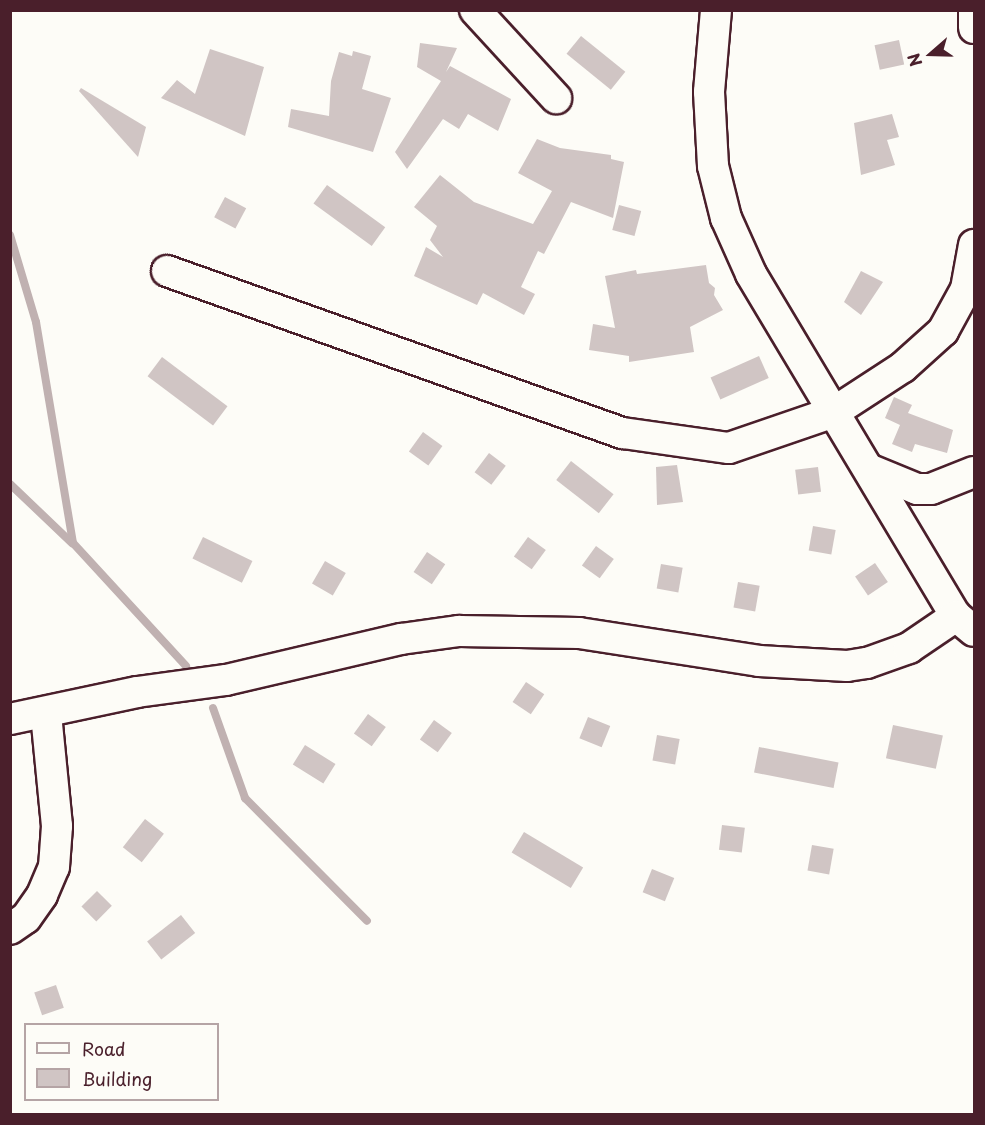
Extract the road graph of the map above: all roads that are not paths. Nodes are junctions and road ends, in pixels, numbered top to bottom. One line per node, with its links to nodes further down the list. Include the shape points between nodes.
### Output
1 (475, 10): 5 (street)
2 (716, 10): 8 (street, via 709,92 713,166 726,218 751,274)
3 (974, 10): 4 (street)
4 (975, 28)
5 (556, 98)
6 (975, 245): 8 (street, via 966,289 943,331 903,367)
7 (168, 271): 8 (street, via 623,433 729,448)
8 (834, 412): 9 (street)
9 (871, 470): 10 (street, via 917,489 931,489); 11 (street)
10 (975, 471)
11 (965, 623): 12 (street, via 909,648 847,666 759,661 579,633 459,631 401,639 226,680 137,692)
12 (46, 714): 13 (street); 14 (street, via 57,826 54,867 37,903)
13 (10, 719)
14 (10, 929)

